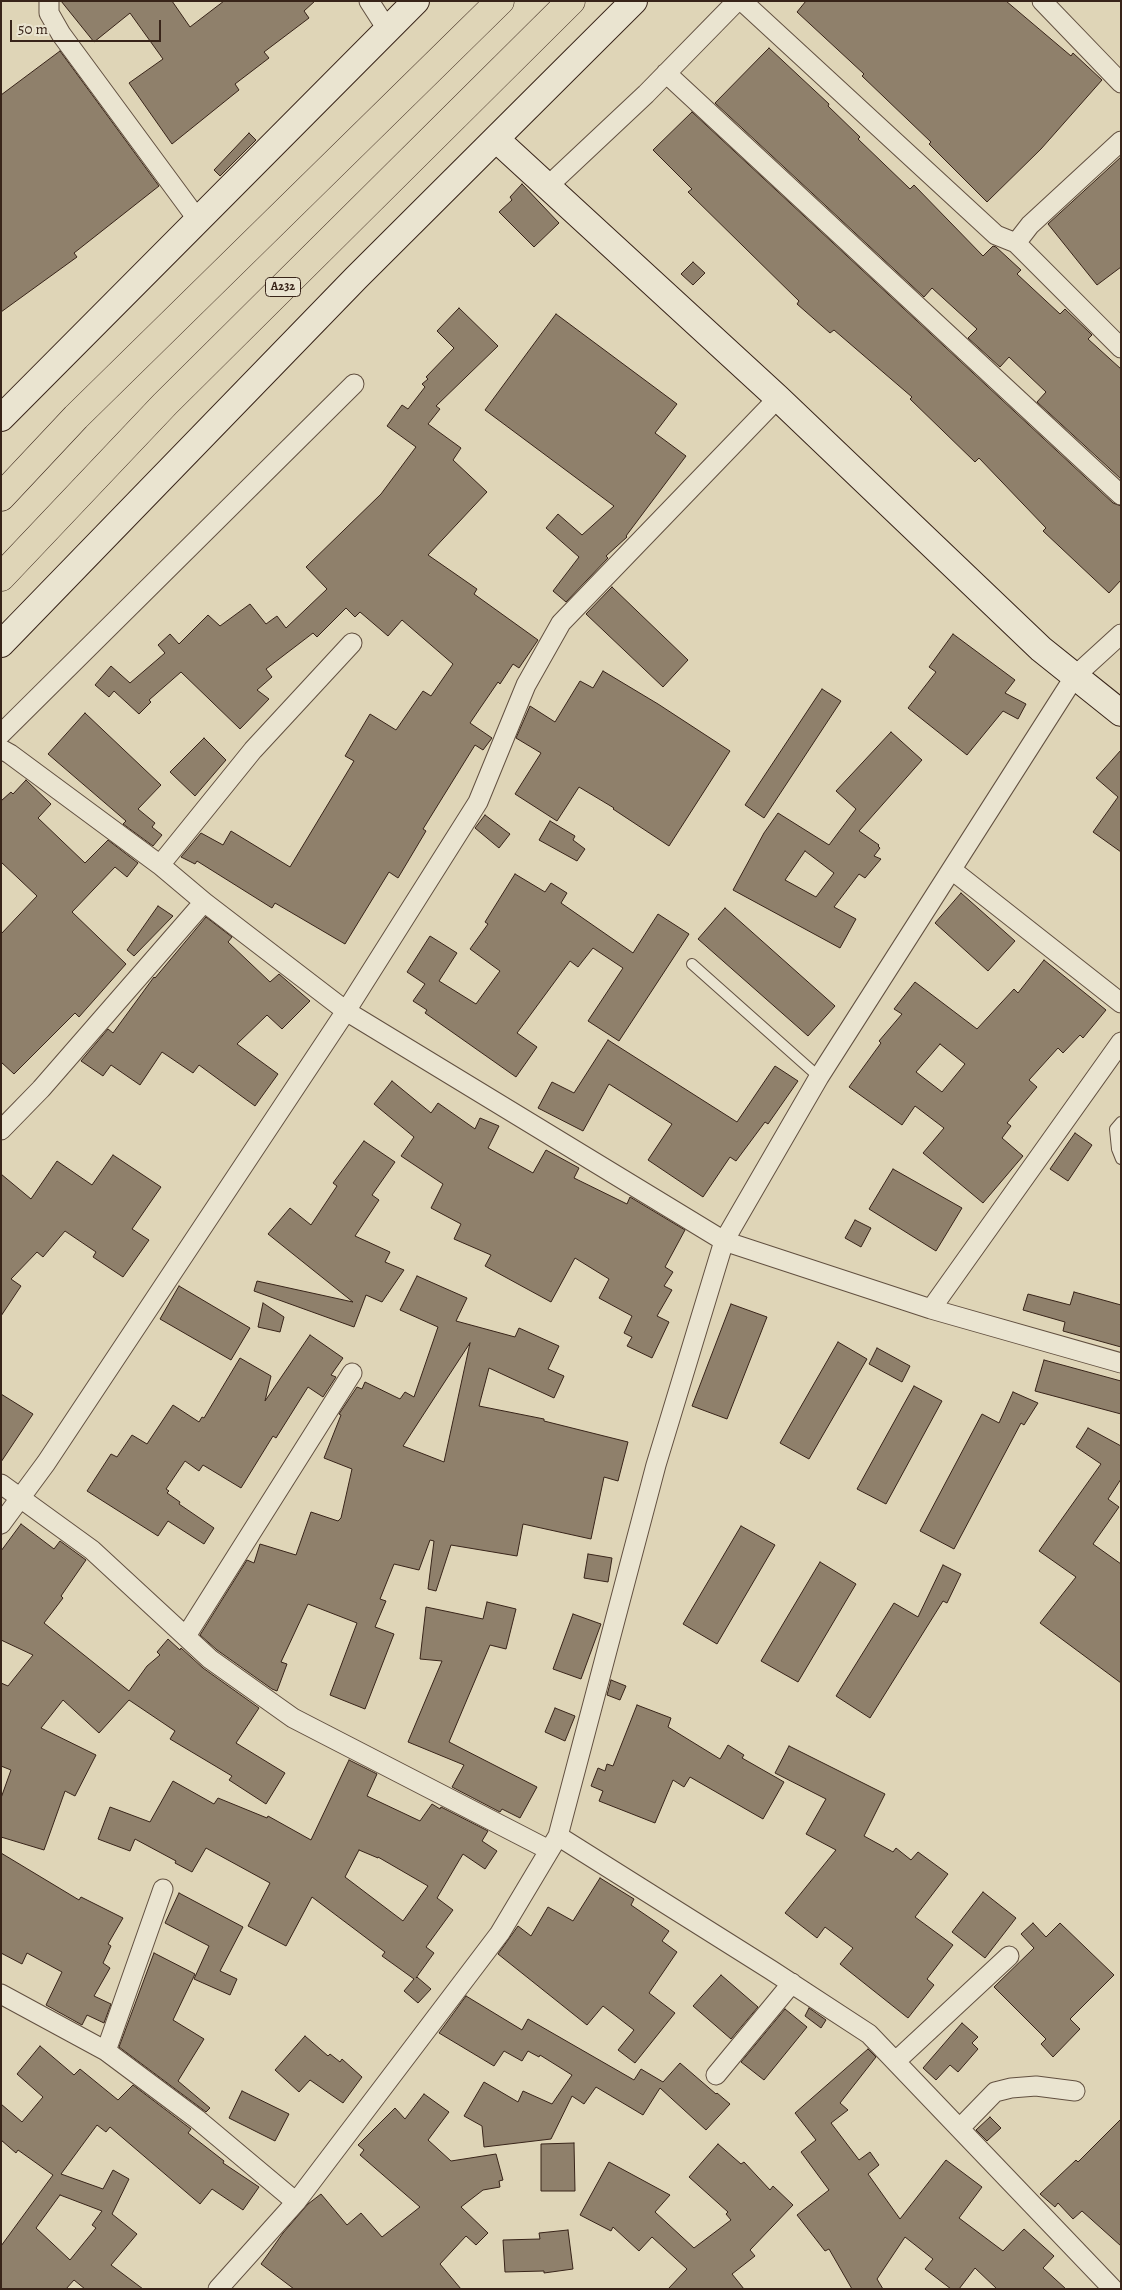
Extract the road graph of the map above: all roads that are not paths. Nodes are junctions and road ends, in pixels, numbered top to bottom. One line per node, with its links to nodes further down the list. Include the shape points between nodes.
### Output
1 (49, 1): 16 (street, via 49,14 61,34)
2 (369, 1): 10 (street)
3 (416, 1): 10 (main road)
4 (500, 1): 23 (highway, via 76,417)
5 (571, 1): 24 (highway, A232, via 165,404)
6 (634, 1): 13 (main road)
7 (737, 1): 11 (street)
8 (742, 1): 17 (street, via 996,235)
9 (1042, 1): 12 (street)
10 (387, 30): 16 (main road)
11 (666, 73): 15 (street); 22 (street)
12 (1121, 83)
13 (496, 139): 15 (main road); 27 (main road, via 356,278)
14 (1121, 140): 17 (street, via 1030,225)
15 (548, 186): 20 (main road)
16 (198, 220): 21 (main road)
17 (1016, 243): 18 (street)
18 (1121, 348)
19 (354, 384): 30 (street)
20 (778, 398): 28 (main road, via 1041,649); 37 (street, via 561,623 526,685 478,802)
21 (1, 418)
22 (1121, 495)
23 (1, 497)
24 (1, 578)
25 (1121, 634): 28 (street)
26 (352, 643): 32 (street, via 253,750)
27 (1, 644)
28 (1075, 676): 29 (main road); 33 (street)
29 (1121, 713)
30 (1, 734)
31 (1, 749): 32 (street)
32 (160, 865): 34 (street)
33 (952, 870): 36 (street); 39 (street)
34 (204, 902): 37 (street); 41 (street, via 41,1089)
35 (692, 964): 39 (lane)
36 (1121, 1003)
37 (346, 1011): 43 (street); 48 (street)
38 (1121, 1042): 44 (street)
39 (819, 1077): 43 (street)
40 (1121, 1122): 42 (lane, via 1116,1128)
41 (1, 1130)
42 (1121, 1159)
43 (724, 1240): 44 (street); 51 (street, via 656,1466)
44 (931, 1309): 45 (street)
45 (1121, 1363)
46 (352, 1373): 50 (street)
47 (1, 1484): 48 (street)
48 (20, 1498): 49 (street); 50 (street, via 92,1550)
49 (1, 1524)
50 (186, 1636): 51 (street, via 210,1660 293,1718)
51 (554, 1843): 54 (street); 61 (street, via 500,1932)
52 (163, 1889): 56 (street)
53 (1009, 1956): 57 (street)
54 (792, 1983): 57 (street, via 869,2034); 58 (street)
55 (1, 1994): 56 (street)
56 (106, 2052): 61 (street, via 197,2119)
57 (896, 2060): 60 (street)
58 (716, 2075)
59 (1075, 2091): 60 (street, via 1036,2086 995,2092)
60 (960, 2128): 63 (street)
61 (296, 2202): 62 (street)
62 (221, 2287)
63 (1113, 2289)

